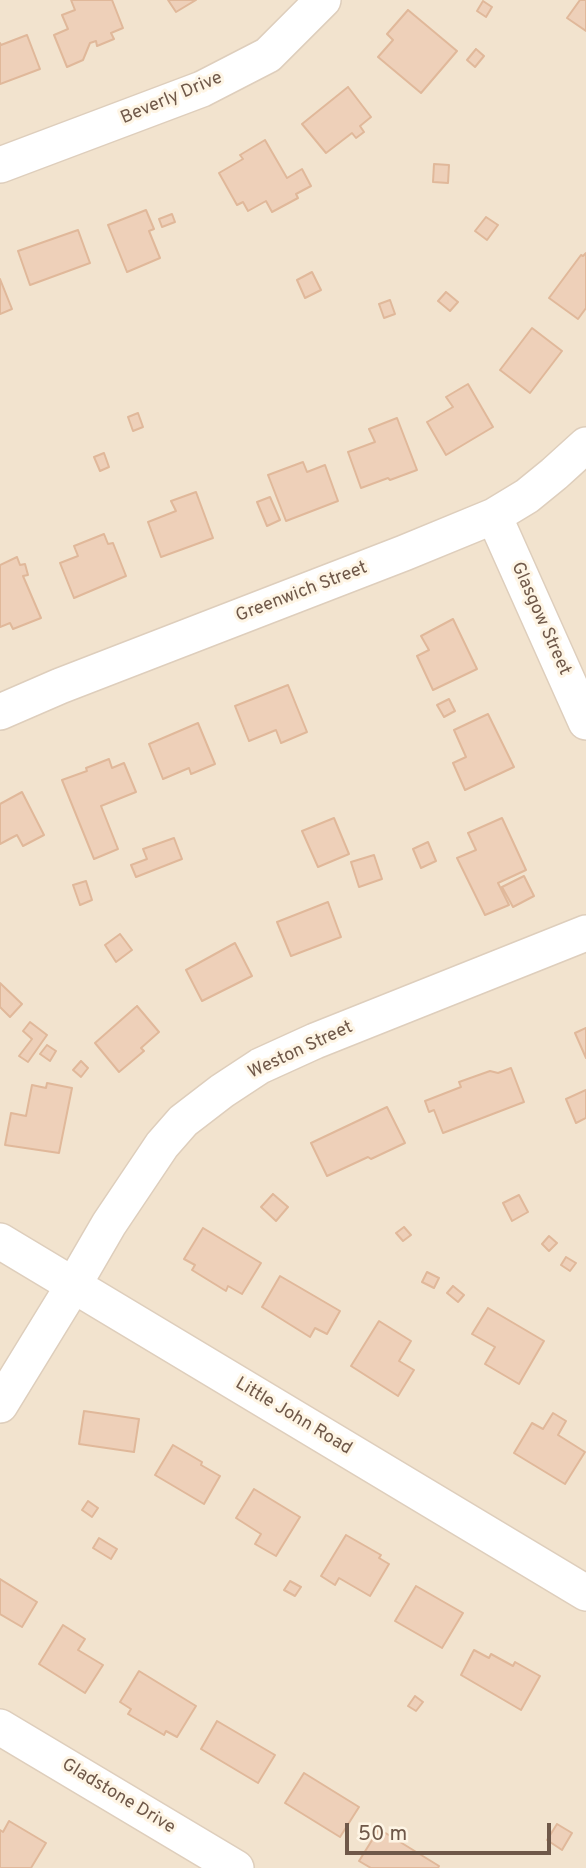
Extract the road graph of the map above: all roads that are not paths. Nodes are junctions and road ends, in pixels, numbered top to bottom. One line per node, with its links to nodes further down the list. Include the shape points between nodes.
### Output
1 (323, 0): 2 (street, Beverly Drive, via 268,55 202,89)
2 (0, 165)
3 (586, 445): 4 (street, Greenwich Street, via 536,489)
4 (494, 516): 5 (street, Greenwich Street); 6 (street, Glasgow Street)
5 (0, 712)
6 (586, 722)
7 (586, 933): 9 (street, Weston Street, via 315,1041 260,1066 222,1091 183,1121 162,1145)
8 (0, 1241): 9 (street, Little John Road)
9 (73, 1286): 10 (street, Weston Street); 11 (street, Little John Road)
10 (0, 1405)
11 (586, 1593)
12 (0, 1727): 13 (street, Gladstone Drive)
13 (224, 1865)

